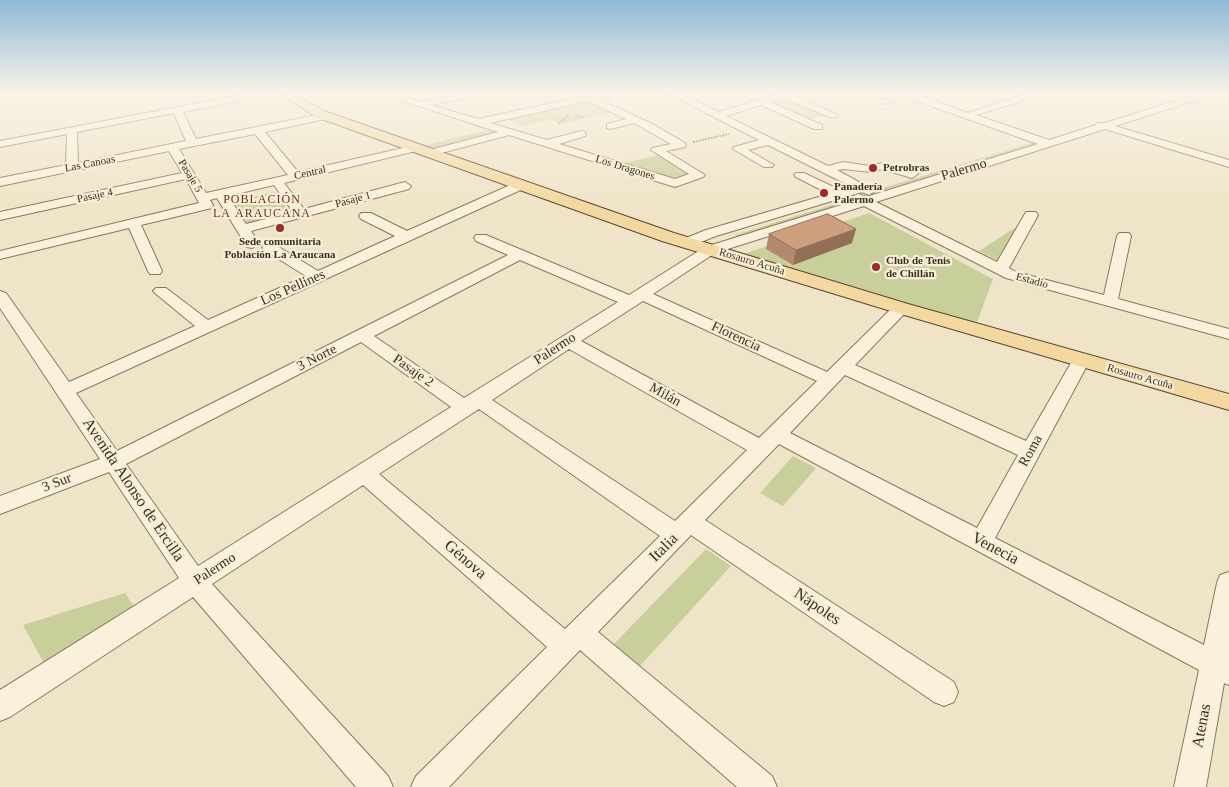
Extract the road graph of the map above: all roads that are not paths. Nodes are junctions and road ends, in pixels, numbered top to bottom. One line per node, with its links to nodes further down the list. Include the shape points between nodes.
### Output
1 (72, 130): 17 (street); 24 (street)
2 (186, 130): 16 (street)
3 (258, 130): 16 (street, Las Canoas); 29 (street)
4 (365, 130): 20 (main road, Rosauro Acuña)
5 (501, 130): 12 (street, Los Dragones)
6 (654, 130): 18 (street, Los Dragones, via 682,145 656,150 699,175 675,183)
7 (745, 130): 15 (street)
8 (1015, 130): 14 (street)
9 (1070, 130): 14 (street, Palermo)
10 (1088, 130): 14 (street, Palermo)
11 (1116, 130): 22 (street)
12 (509, 132): 18 (street, Los Dragones); 21 (street)
13 (581, 134): 18 (street)
14 (1045, 140): 26 (street, Palermo); 33 (street, Palermo)
15 (770, 142): 23 (street, via 738,149); 25 (street)
16 (192, 143): 19 (street, Las Canoas)
17 (0, 144)
18 (546, 144)
19 (172, 147): 24 (street, Las Canoas); 27 (street, Pasaje 5)
20 (416, 148): 21 (main road, Rosauro Acuña); 29 (street, Central)
21 (430, 153): 34 (main road, Rosauro Acuña)
22 (1229, 164)
23 (768, 165)
24 (72, 167): 32 (street, Las Canoas)
25 (826, 170): 33 (street, via 843,165); 37 (street)
26 (912, 174): 30 (street, Palermo); 33 (street, via 882,166)
27 (189, 175): 38 (street, Pasaje 5); 41 (street, Pasaje 4)
28 (800, 175): 37 (street)
29 (295, 176): 31 (street, Central)
30 (893, 180)
31 (277, 181): 36 (street, Central); 39 (street)
32 (0, 182)
33 (876, 182): 37 (street, Palermo)
34 (521, 185): 45 (street, Los Pellines); 48 (main road, Rosauro Acuña)
35 (405, 186): 39 (street, Pasaje 1)
36 (221, 194): 38 (street, Central); 44 (street)
37 (855, 194): 48 (street, Palermo, via 711,233); 51 (street, Palermo); 54 (street, Estadio)
38 (205, 201): 43 (street, Central)
39 (301, 214): 44 (street, Pasaje 1)
40 (1031, 215): 54 (street)
41 (0, 216)
42 (366, 216): 45 (street)
43 (133, 222): 53 (street, Central); 55 (street)
44 (243, 229): 49 (street)
45 (407, 236): 56 (street, Los Pellines)
46 (1124, 236): 60 (street)
47 (481, 238): 52 (street)
48 (686, 243): 51 (main road, Rosauro Acuña)
49 (252, 244)
50 (269, 247): 56 (street)
51 (710, 250): 59 (street, Palermo); 61 (main road, Rosauro Acuña)
52 (520, 254): 59 (street); 64 (street, 3 Norte)
53 (0, 255)
54 (1000, 270): 60 (street, Estadio)
55 (155, 271)
56 (317, 277): 62 (street, Los Pellines)
57 (162, 291): 62 (street)
58 (0, 296): 68 (street, Avenida Alonso de Ercilla)
59 (636, 298): 65 (street, Palermo); 67 (street, Florencia)
60 (1110, 302): 63 (street, Estadio)
61 (902, 308): 66 (main road, Rosauro Acuña); 67 (street, Italia)
62 (206, 327): 68 (street, Los Pellines)
63 (1229, 334)
64 (362, 335): 70 (street, Pasaje 2); 73 (street, 3 Norte)
65 (568, 341): 70 (street, Palermo); 71 (street, Milán)
66 (1081, 360): 69 (main road, Rosauro Acuña); 72 (street, Roma)
67 (837, 374): 71 (street, Italia); 72 (street, Florencia)
68 (65, 391): 73 (street, Avenida Alonso de Ercilla)
69 (1229, 402)
70 (472, 404): 74 (street, Palermo); 76 (street, Nápoles)
71 (769, 442): 76 (street, Italia); 77 (street, Venecia)
72 (1031, 452): 77 (street, Roma)
73 (113, 462): 75 (street, 3 Sur); 78 (street, Avenida Alonso de Ercilla)
74 (363, 473): 78 (street, Palermo); 80 (street, Génova)
75 (0, 504)
76 (683, 528): 80 (street, Italia); 82 (street, Nápoles)
77 (981, 542): 81 (street, Venecia)
78 (195, 582): 83 (street, Palermo); 84 (street, Avenida Alonso de Ercilla)
79 (1229, 583): 81 (street, Atenas)
80 (573, 640): 85 (street, Italia); 86 (street, Génova)
81 (1222, 668): 87 (street, Atenas)
82 (944, 692)
83 (0, 707)
84 (377, 787)
85 (427, 787)
86 (761, 787)
87 (1190, 787)

